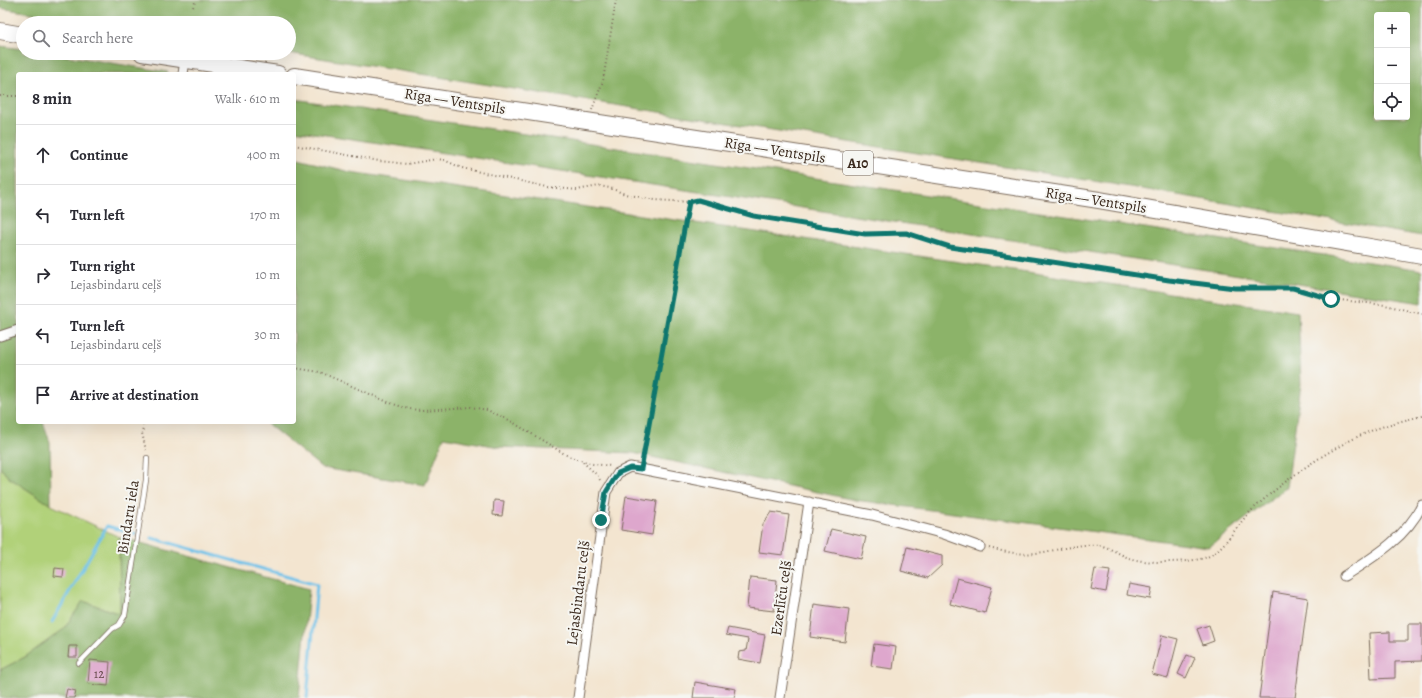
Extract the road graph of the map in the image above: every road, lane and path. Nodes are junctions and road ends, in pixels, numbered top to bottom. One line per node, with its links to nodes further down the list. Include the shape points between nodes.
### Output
1 (196, 0): 3 (path)
2 (616, 0): 12 (path, via 604,81)
3 (193, 7)
4 (0, 31): 5 (highway)
5 (16, 34)
6 (163, 60): 7 (highway)
7 (184, 67): 8 (highway)
8 (251, 72)
9 (296, 76): 12 (highway, Rīga — Ventspils / A10)
10 (0, 96): 11 (path)
11 (16, 96)
12 (588, 122): 15 (highway, Rīga — Ventspils / A10, via 1099,200)
13 (296, 145): 14 (path, via 407,164 444,160 462,168 547,187 577,190 599,186 655,200)
14 (689, 202): 16 (path, via 698,200 754,216 865,234 906,233 950,247 1161,279 1235,288 1293,288 1331,299 1385,305); 25 (path)
15 (1422, 256)
16 (1422, 314)
17 (16, 331): 18 (street)
18 (0, 336)
19 (296, 368): 23 (path, via 320,372 409,409 471,407 488,410 568,456)
20 (1422, 416): 29 (path, via 1374,430 1346,443 1298,472 1250,512 1224,544 1208,557 1190,562 1158,562 1131,559 1101,545 1087,544 1029,554)
21 (144, 424): 22 (path, via 142,433)
22 (147, 458): 31 (lane, Bindaru iela, via 146,480 125,615 119,625)
23 (581, 460): 24 (path, via 593,464); 26 (path, via 598,476)
24 (630, 468): 25 (street); 26 (street, Lejasbindaru ceļš, via 618,473)
25 (641, 469): 27 (street)
26 (606, 492): 32 (street, Lejasbindaru ceļš)
27 (809, 502): 29 (street, via 872,515 944,534); 33 (street, Ezerlīču ceļš)
28 (1422, 505): 30 (street, via 1418,514 1393,542)
29 (980, 547)
30 (1344, 576)
31 (79, 663)
32 (578, 698)
33 (780, 698)

